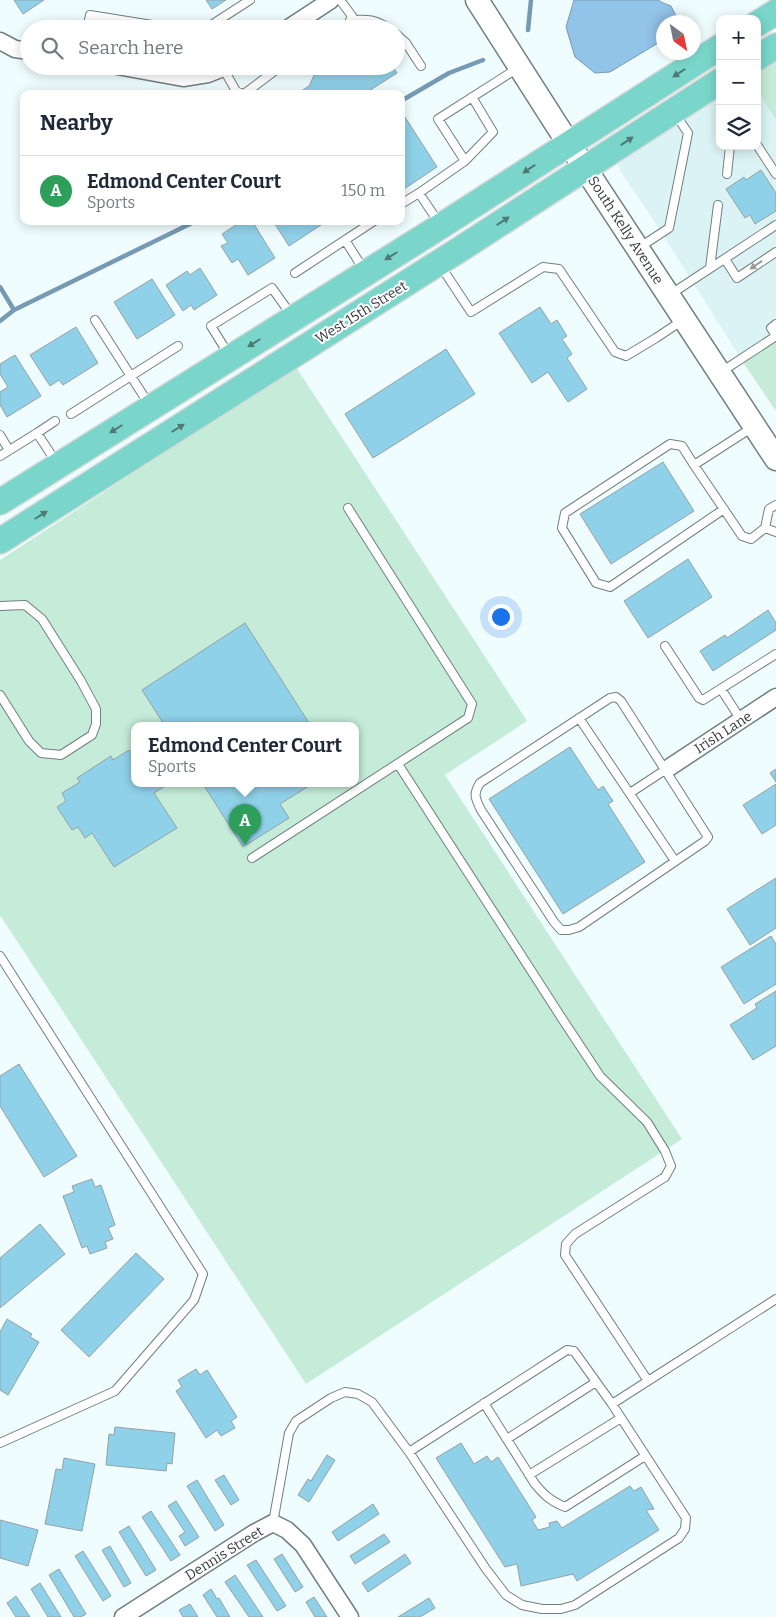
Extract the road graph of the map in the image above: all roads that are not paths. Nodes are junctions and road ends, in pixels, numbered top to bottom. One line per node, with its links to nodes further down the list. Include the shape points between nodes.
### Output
1 (250, 0): 8 (lane)
2 (331, 0): 9 (street)
3 (340, 0): 10 (lane, via 352,16)
4 (477, 0): 20 (main road, South Kelly Avenue)
5 (776, 12): 12 (main road)
6 (89, 20): 7 (lane, via 90,15)
7 (121, 20)
8 (219, 20)
9 (301, 20)
10 (350, 20): 11 (lane)
11 (374, 20)
12 (761, 21)
13 (0, 41): 16 (street)
14 (405, 42): 19 (lane)
15 (776, 46): 18 (main road)
16 (20, 49)
17 (716, 50): 30 (main road, one-way to 30)
18 (761, 55)
19 (421, 66)
20 (520, 67): 28 (lane); 30 (main road, South Kelly Avenue)
21 (166, 75): 22 (street, via 183,78)
22 (202, 75)
23 (229, 75): 26 (lane)
24 (268, 75): 27 (lane)
25 (716, 86): 29 (main road, West 15th Street)
26 (237, 90)
27 (244, 90)
28 (472, 98): 33 (lane, via 493,132); 33 (lane, via 438,119)
29 (674, 111): 34 (main road, West 15th Street, one-way to 29); 44 (lane, via 688,133 669,228)
30 (570, 143): 34 (main road, South Kelly Avenue); 41 (main road, one-way to 41)
31 (730, 150): 35 (lane)
32 (760, 150): 36 (lane)
33 (465, 161): 37 (lane)
34 (586, 167): 44 (main road, South Kelly Avenue); 47 (main road, West 15th Street, one-way to 34)
35 (727, 174)
36 (776, 174)
37 (419, 193): 38 (lane); 41 (lane)
38 (405, 202)
39 (718, 205): 48 (lane)
40 (368, 225): 43 (lane)
41 (440, 226): 49 (main road, one-way to 49)
42 (776, 226): 46 (lane)
43 (345, 240): 49 (lane); 50 (lane)
44 (638, 248): 51 (main road, South Kelly Avenue)
45 (776, 252): 46 (lane, one-way to 46, via 737,278)
46 (724, 259): 48 (lane)
47 (438, 263): 53 (lane, via 471,312 543,267 560,269 615,352 626,356); 78 (main road, West 15th Street, one-way to 47)
48 (710, 268): 51 (lane)
49 (366, 272): 52 (main road)
50 (295, 273)
51 (669, 295): 53 (main road, South Kelly Avenue)
52 (293, 318): 58 (main road, one-way to 58); 58 (lane, via 276,285 211,326)
53 (684, 318): 59 (main road, South Kelly Avenue)
54 (95, 320): 60 (lane)
55 (773, 326): 56 (lane)
56 (776, 336): 59 (lane)
57 (178, 346): 60 (lane)
58 (231, 357): 61 (main road)
59 (719, 373): 64 (main road, South Kelly Avenue)
60 (131, 376): 61 (lane); 62 (lane)
61 (151, 407): 70 (main road, one-way to 70)
62 (71, 414)
63 (55, 421): 65 (lane)
64 (754, 426): 69 (main road, South Kelly Avenue); 71 (lane)
65 (37, 433): 67 (lane); 70 (lane)
66 (0, 435): 67 (lane)
67 (9, 450): 68 (lane)
68 (0, 456)
69 (776, 459)
70 (58, 465): 72 (main road)
71 (694, 465): 75 (lane); 75 (lane, via 682,446 670,444 565,513 562,528 596,583 610,587)
72 (0, 502)
73 (776, 505): 76 (lane, via 769,510)
74 (348, 508): 87 (lane, via 472,704 468,718)
75 (724, 509): 76 (lane, via 742,536 750,539)
76 (765, 528): 77 (lane)
77 (776, 532)
78 (0, 541)
79 (0, 606): 83 (lane, via 25,605 42,619 96,709 92,735 61,756 41,754 29,741)
80 (665, 646): 82 (lane, via 700,700)
81 (776, 654): 82 (lane)
82 (721, 689): 86 (lane)
83 (0, 694)
84 (776, 697): 86 (street, Irish Lane)
85 (579, 718): 88 (lane, via 616,697); 89 (lane); 91 (lane, via 480,783 475,790 481,810 554,922 561,930 579,927)
86 (741, 720): 88 (street, Irish Lane)
87 (398, 764): 90 (lane); 94 (lane, via 600,1076 647,1122 665,1151 670,1166 665,1177 575,1234 566,1244 565,1255)
88 (668, 768): 89 (lane); 91 (lane, via 708,837)
89 (630, 793): 91 (lane)
90 (252, 858)
91 (675, 862)
92 (0, 956): 100 (lane, via 203,1274 194,1300 115,1391)
93 (776, 1299): 94 (lane)
94 (648, 1381): 97 (lane)
95 (596, 1382): 96 (lane, via 574,1351 567,1350); 97 (lane); 99 (lane)
96 (484, 1403): 99 (lane); 101 (lane)
97 (612, 1404): 98 (lane)
98 (621, 1418): 102 (lane); 103 (lane)
99 (507, 1439): 103 (lane)
100 (0, 1443)
101 (409, 1452): 102 (lane, via 506,1595 522,1605 562,1610 575,1605 679,1538 685,1529 686,1518); 104 (lane, via 372,1402 358,1394 345,1392 330,1398 296,1421 289,1433)
102 (646, 1456): 103 (lane, via 565,1507 545,1496)
103 (529, 1475)
104 (273, 1523): 105 (street, Dennis Street); 106 (street, Dennis Street, via 287,1530 303,1545)
105 (123, 1617)
106 (350, 1617)

